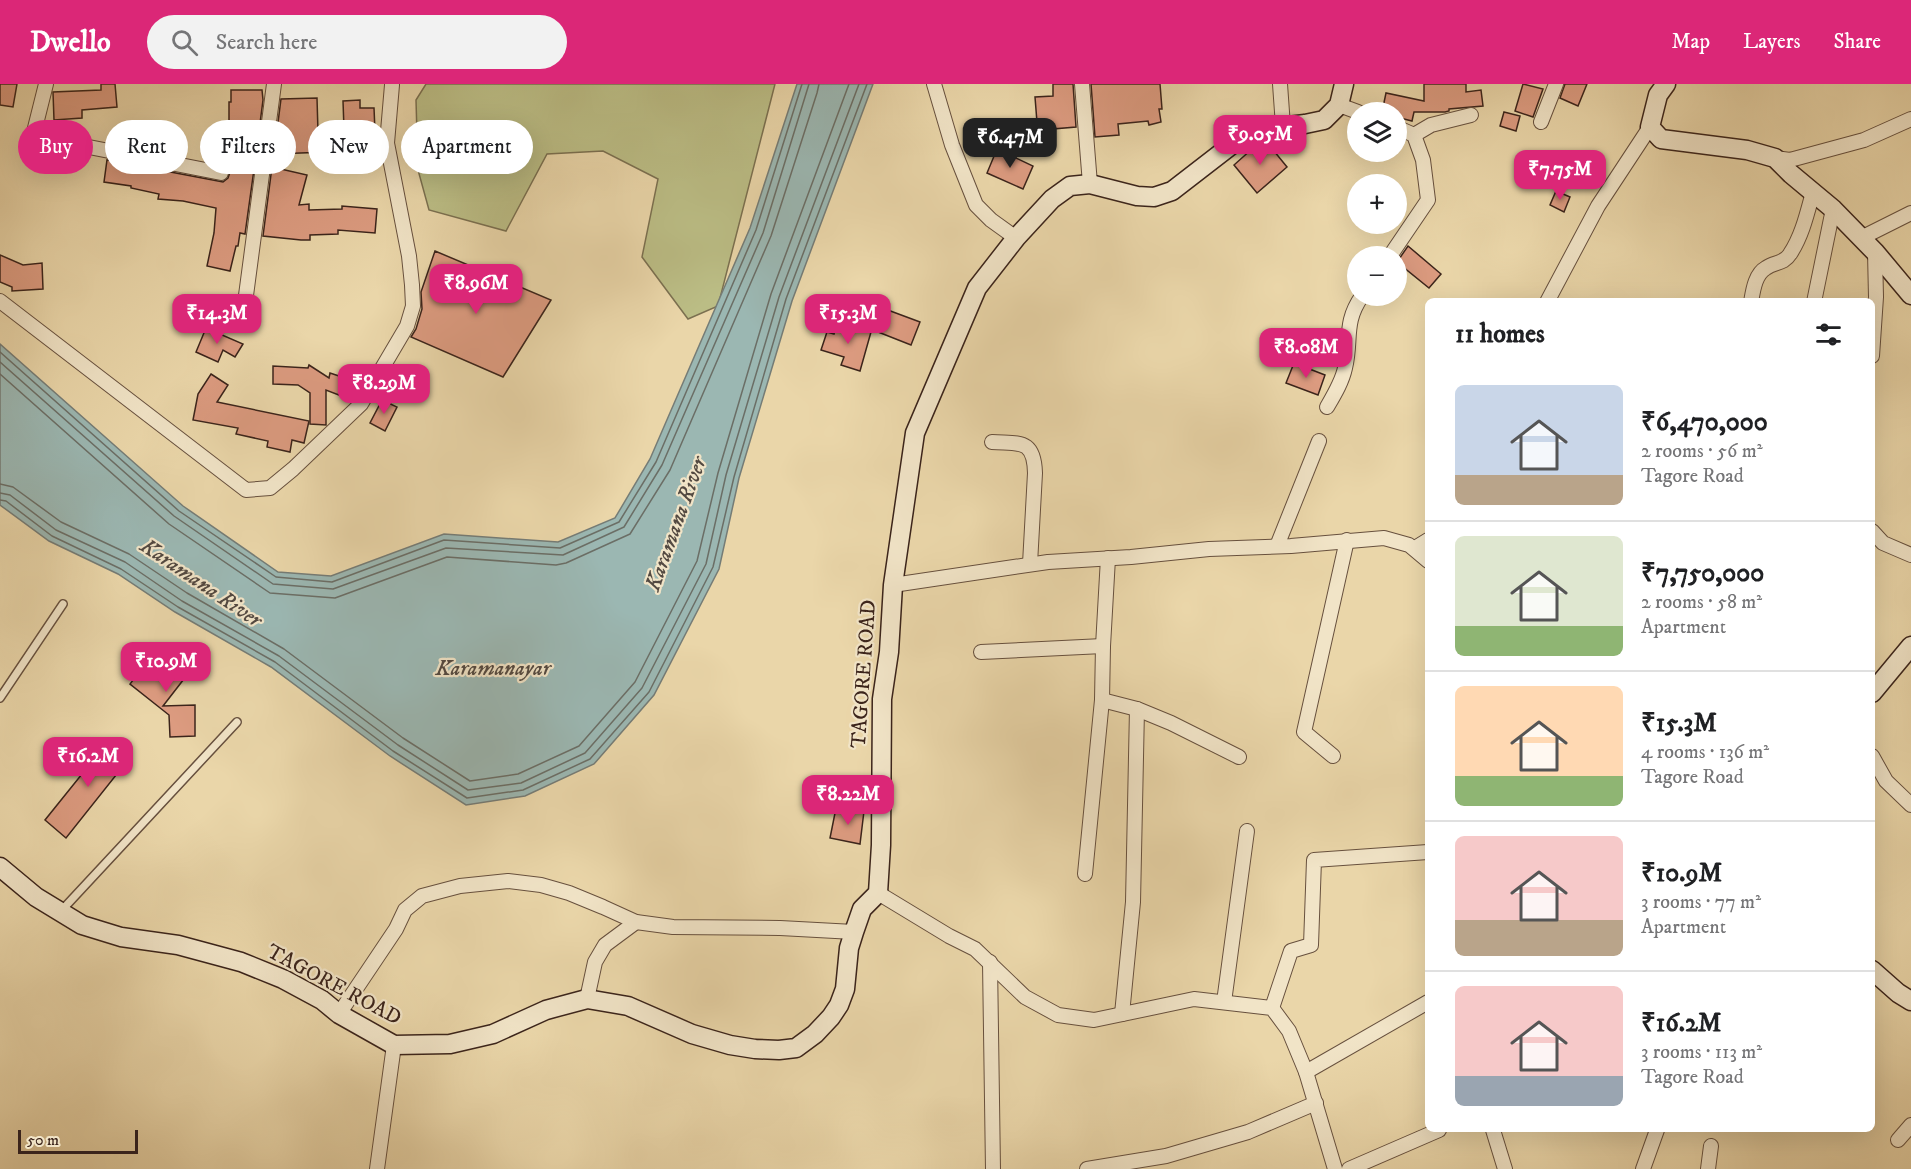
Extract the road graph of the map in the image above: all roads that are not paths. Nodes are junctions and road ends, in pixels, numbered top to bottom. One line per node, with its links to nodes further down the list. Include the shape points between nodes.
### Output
1 (46, 84): 20 (street, via 33,136)
2 (274, 84): 36 (street)
3 (388, 84): 33 (street, via 387,143 412,285 407,326 361,405 270,488 246,490)
4 (934, 84): 25 (street, via 976,205)
5 (1082, 84): 21 (street)
6 (1280, 84): 15 (street)
7 (1344, 84): 10 (street)
8 (1556, 84): 14 (street)
9 (1666, 84): 16 (street, via 1658,95)
10 (1340, 105): 11 (street); 15 (street, TAGORE ROAD, via 1324,120)
11 (1347, 108)
12 (1471, 115): 18 (street, via 1431,125)
13 (1911, 119): 19 (street, via 1864,140 1790,159)
14 (1541, 122)
15 (1283, 126): 21 (street, TAGORE ROAD, via 1256,130 1238,140 1172,191 1137,196)
16 (1650, 127): 19 (street, via 1661,139 1747,150); 30 (street, via 1598,206)
17 (1407, 132): 18 (street)
18 (1414, 135): 27 (street, via 1423,160 1428,200)
19 (1775, 158): 22 (street)
20 (200, 169)
21 (1090, 184): 25 (street, TAGORE ROAD, via 1070,186 1052,199)
22 (1813, 192): 23 (street); 31 (street, via 1799,239 1788,257 1761,272)
23 (1833, 209): 26 (street); 32 (street)
24 (1911, 213): 26 (street)
25 (1016, 238): 49 (street, TAGORE ROAD, via 977,288 915,433)
26 (1861, 238): 28 (street)
27 (1397, 246)
28 (1875, 252): 29 (street); 35 (street)
29 (1911, 295)
30 (1549, 298)
31 (1752, 298)
32 (1815, 298)
33 (0, 301)
34 (1355, 306): 37 (street, via 1345,368)
35 (1875, 312)
36 (243, 318)
37 (1327, 407)
38 (1319, 441): 43 (street)
39 (992, 442): 48 (street, via 1024,444 1034,458)
40 (1875, 534): 45 (street, via 1883,543)
41 (1347, 540): 43 (street); 44 (street, via 1384,538); 59 (street, via 1304,732)
42 (1425, 542): 44 (street)
43 (1277, 546): 46 (street)
44 (1415, 548): 47 (street)
45 (1911, 555)
46 (1108, 558): 48 (street); 51 (street)
47 (1425, 558)
48 (1030, 564): 49 (street)
49 (893, 585): 67 (street, TAGORE ROAD, via 882,699)
50 (63, 604): 55 (lane)
51 (1103, 646): 52 (street); 56 (street)
52 (981, 652)
53 (1908, 652): 54 (street)
54 (1875, 690)
55 (0, 698)
56 (1102, 699): 57 (street); 66 (street)
57 (1137, 709): 60 (street); 79 (street, via 1133,902)
58 (237, 722): 68 (lane)
59 (1333, 756)
60 (1239, 757)
61 (1875, 761): 62 (street, via 1886,781)
62 (1911, 805)
63 (1246, 831): 75 (street)
64 (1425, 852): 77 (street, via 1314,860 1311,945 1291,951)
65 (0, 867): 68 (street, TAGORE ROAD)
66 (1085, 874)
67 (878, 893): 70 (street, TAGORE ROAD, via 862,909); 71 (street, via 975,949)
68 (60, 912): 78 (street, TAGORE ROAD, via 82,926 121,937 178,945 241,962 283,979)
69 (636, 922): 70 (street, via 673,927); 73 (street, via 605,945 596,962); 78 (street, via 569,893 508,881 460,886 423,896 405,910)
70 (854, 932): 73 (street, TAGORE ROAD, via 839,1005 815,1034 795,1048 730,1045 692,1034 628,1006)
71 (990, 962): 79 (street, via 1025,997 1058,1015 1094,1020); 90 (street)
72 (1875, 972): 74 (street)
73 (587, 999): 80 (street, TAGORE ROAD, via 546,1010 482,1037 450,1044)
74 (1911, 1001)
75 (1224, 1002): 77 (street); 79 (street, via 1194,999)
76 (1425, 1004): 81 (street)
77 (1272, 1008): 81 (street, via 1289,1031)
78 (339, 1014): 80 (street, TAGORE ROAD)
79 (1122, 1014)
80 (394, 1045): 89 (street)
81 (1306, 1072): 82 (street)
82 (1316, 1103): 91 (street, via 1248,1132 1166,1156); 92 (street)
83 (1911, 1125): 87 (street)
84 (1434, 1132): 93 (street)
85 (1494, 1132): 94 (street)
86 (1656, 1132): 95 (street)
87 (1898, 1140)
88 (1711, 1146): 96 (street)
89 (377, 1169)
90 (993, 1169)
91 (1087, 1169)
92 (1335, 1169)
93 (1349, 1169)
94 (1505, 1169)
95 (1643, 1169)
96 (1708, 1169)

